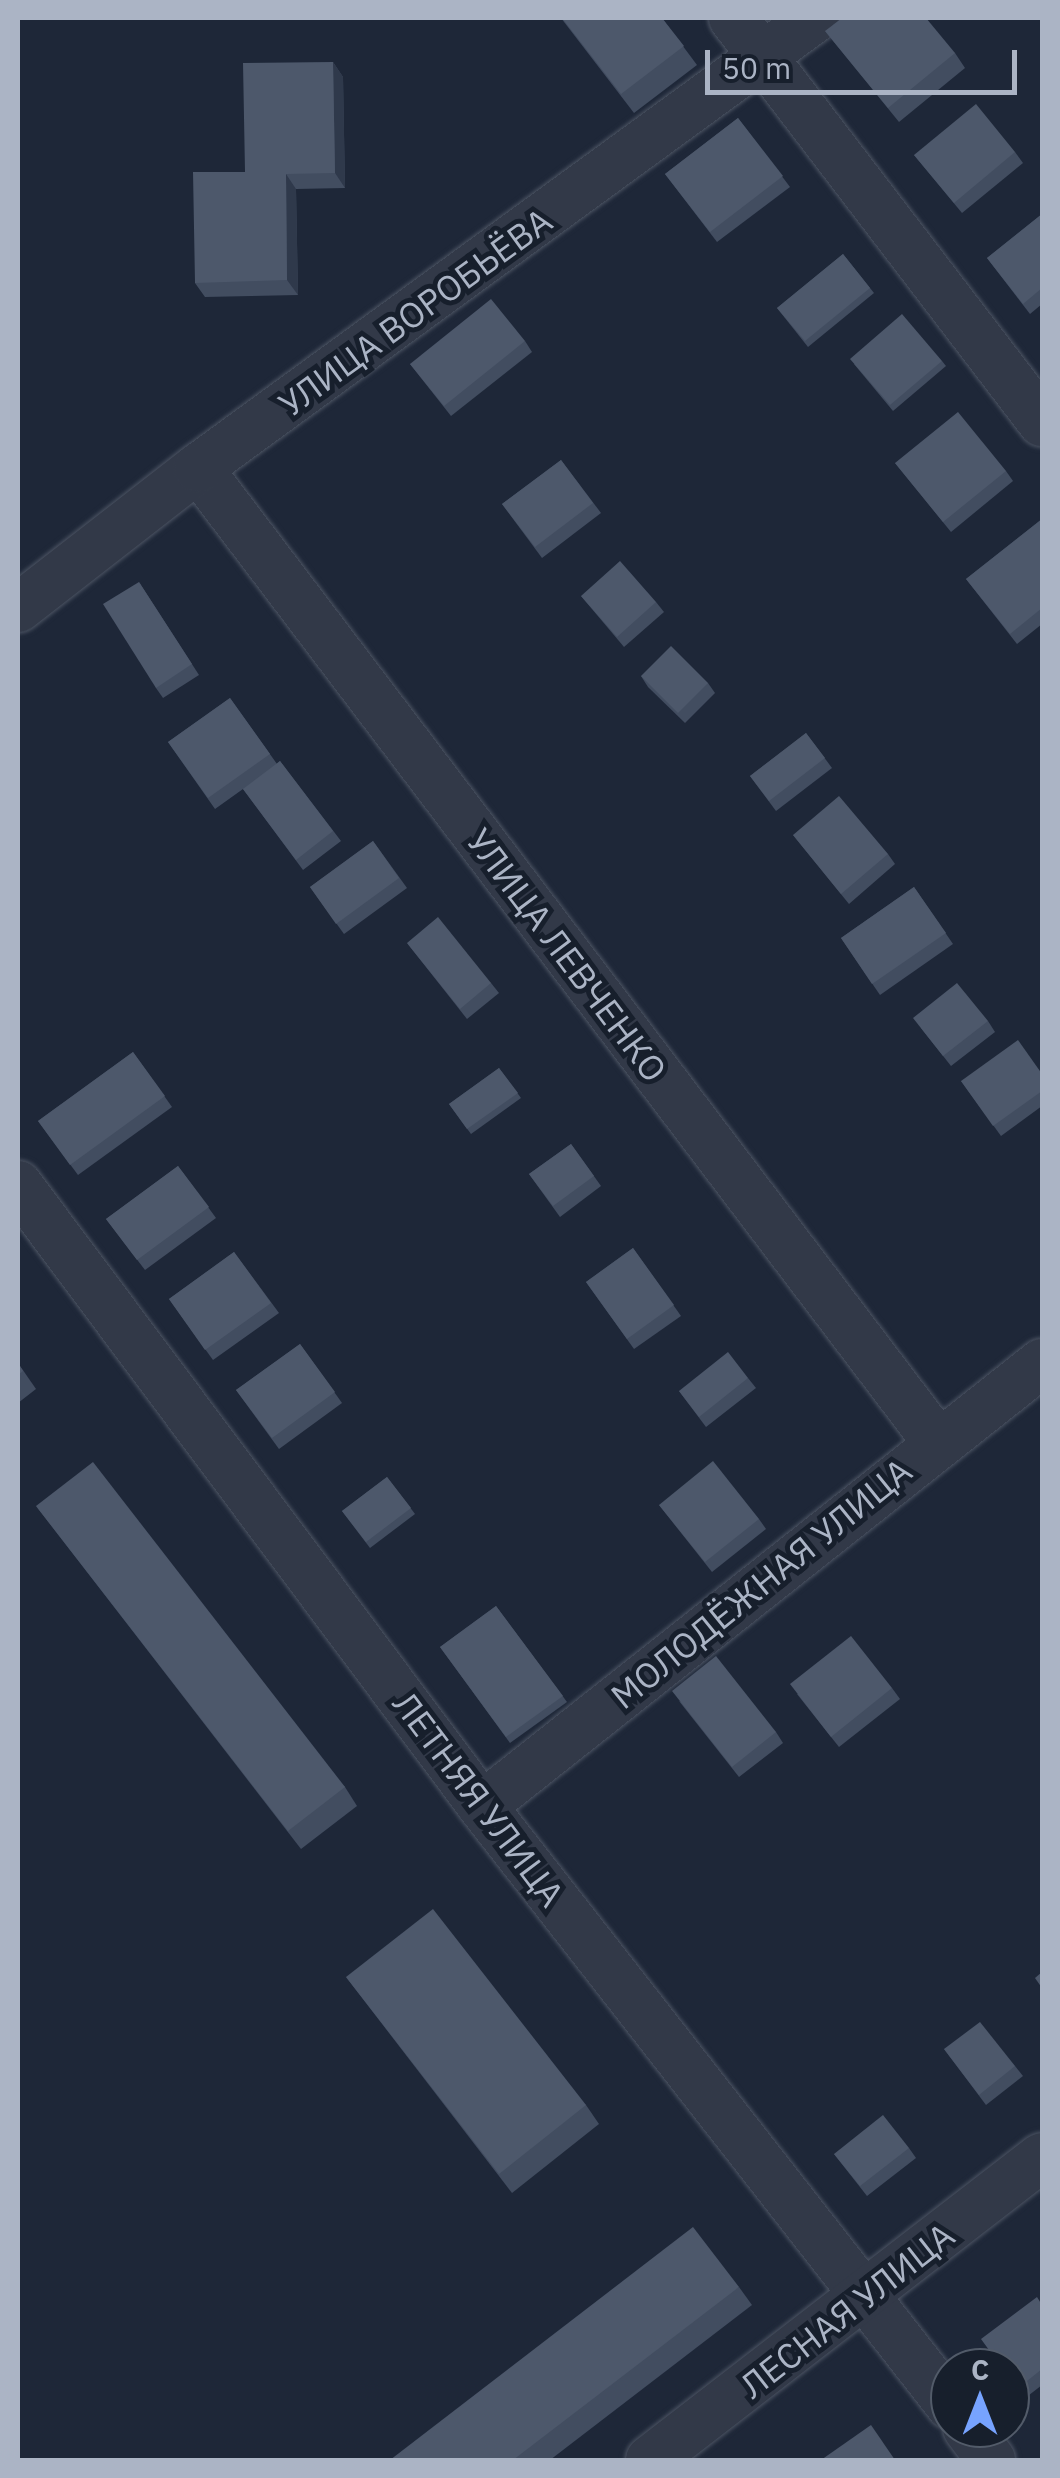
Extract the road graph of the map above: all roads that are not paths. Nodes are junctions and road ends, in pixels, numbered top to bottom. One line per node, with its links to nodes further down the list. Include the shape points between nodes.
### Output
1 (733, 18): 3 (street)
2 (815, 18): 3 (street, УЛИЦА ВОРОБЬЁВА)
3 (762, 62): 4 (street); 5 (street, УЛИЦА ВОРОБЬЁВА)
4 (1042, 422)
5 (198, 468): 6 (street, УЛИЦА ВОРОБЬЁВА); 9 (street, УЛИЦА ЛЕВЧЕНКО)
6 (18, 608)
7 (18, 1185): 10 (street, ЛЕТНЯЯ УЛИЦА)
8 (1042, 1364): 9 (street, МОЛОДЁЖНАЯ УЛИЦА)
9 (937, 1442): 10 (street, МОЛОДЁЖНАЯ УЛИЦА)
10 (482, 1806): 12 (street, ЛЕТНЯЯ УЛИЦА)
11 (1042, 2158): 12 (street, ЛЕСНАЯ УЛИЦА)
12 (868, 2296): 13 (street, ЛЕТНЯЯ УЛИЦА); 14 (street, ЛЕСНАЯ УЛИЦА)
13 (930, 2378)
14 (650, 2460)

